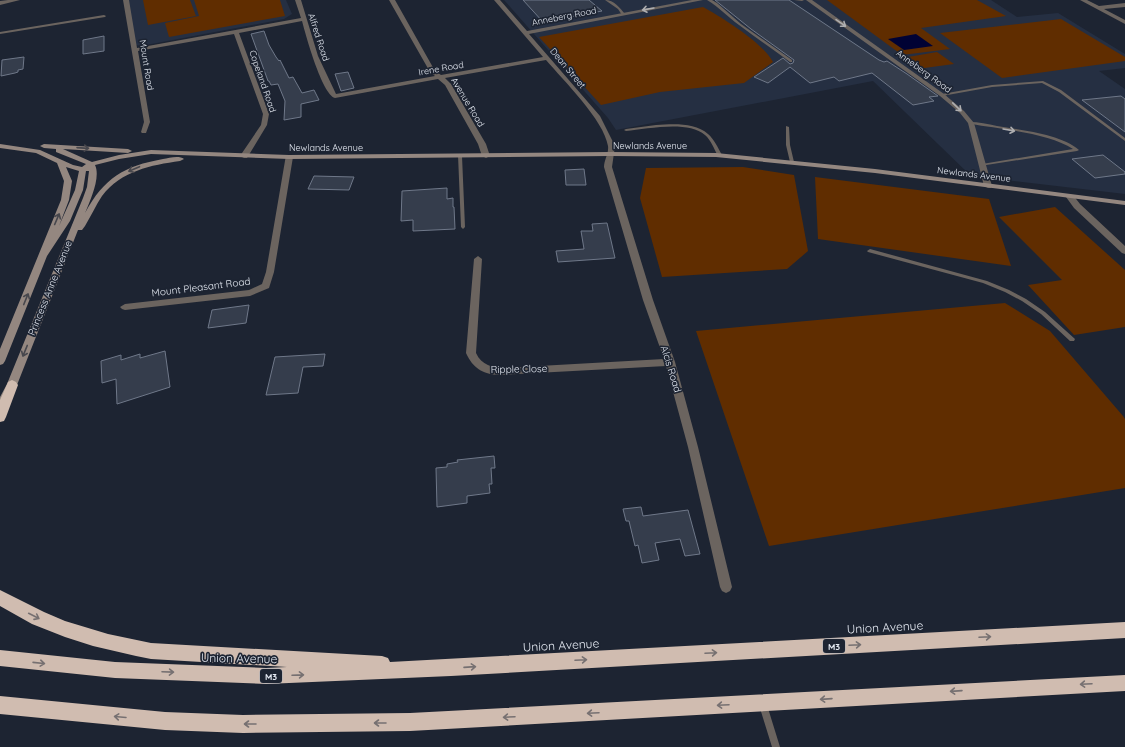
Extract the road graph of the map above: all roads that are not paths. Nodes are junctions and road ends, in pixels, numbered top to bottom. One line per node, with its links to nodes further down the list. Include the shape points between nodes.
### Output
1 (18, 0): 13 (street)
2 (126, 0): 23 (street, Mount Road)
3 (298, 0): 18 (street, Alfred Road)
4 (392, 0): 26 (street, Avenue Road, via 433,72)
5 (497, 0): 22 (street, Dean Street)
6 (607, 0): 16 (lane)
7 (700, 0): 16 (street, Anneberg Road, one-way to 16)
8 (709, 0): 25 (lane)
9 (796, 0): 10 (lane)
10 (802, 0)
11 (809, 0): 27 (street, Anneberg Road, one-way to 27)
12 (1083, 0): 15 (street)
13 (0, 3)
14 (1125, 5): 15 (street)
15 (1098, 8): 19 (street)
16 (624, 14): 22 (street, Anneberg Road)
17 (104, 16): 21 (lane)
18 (304, 19): 20 (street); 28 (street, Alfred Road, via 315,56 332,94)
19 (1125, 22)
20 (236, 31): 23 (street); 42 (street, Copeland Road, via 266,114 264,125)
21 (0, 33)
22 (525, 33): 24 (street, Dean Street)
23 (136, 50): 32 (street, Mount Road, via 146,122)
24 (548, 58): 26 (street, Irene Road); 39 (street, Dean Street, via 603,126 612,145)
25 (791, 61)
26 (440, 77): 28 (street, Irene Road); 44 (street, Avenue Road, via 448,84 482,144)
27 (942, 95): 29 (street, Anneberg Road, one-way to 29); 34 (lane, via 992,86 1043,82 1060,91)
28 (338, 96)
29 (971, 123): 48 (street, Anneberg Road); 48 (lane, one-way to 48, via 1062,142 1077,150)
30 (787, 127): 47 (lane)
31 (626, 130): 41 (lane, via 692,127 707,135)
32 (144, 132)
33 (0, 140): 36 (main road)
34 (1125, 140)
35 (0, 146): 46 (main road, via 35,151)
36 (44, 146): 37 (main road, one-way to 37); 49 (main road, via 61,150)
37 (151, 152): 38 (main road, Newlands Avenue); 49 (main road, Newlands Avenue, via 120,157)
38 (173, 153): 40 (main road, Newlands Avenue); 49 (main road, Newlands Avenue)
39 (610, 154): 41 (main road, Newlands Avenue); 44 (main road, Newlands Avenue); 63 (street, Alcis Road, via 608,168 648,300)
40 (214, 155): 42 (main road, Newlands Avenue); 55 (main road, one-way to 55, via 152,163 120,176 105,188)
41 (720, 155): 47 (main road, Newlands Avenue)
42 (244, 156): 45 (main road, Newlands Avenue)
43 (460, 156): 44 (main road, Newlands Avenue); 45 (main road, Newlands Avenue); 54 (lane)
44 (486, 156)
45 (289, 157): 60 (street, Mount Pleasant Road, via 266,286 250,293)
46 (60, 162): 50 (main road); 58 (main road, Princess Anne Avenue, one-way to 46, via 68,190 68,181)
47 (792, 162): 51 (main road, Newlands Avenue)
48 (982, 165): 51 (street, Anneberg Road)
49 (92, 166): 50 (main road); 55 (main road, Princess Anne Avenue, via 90,187)
50 (83, 170): 58 (main road, via 79,190 66,221)
51 (988, 186): 52 (main road, Newlands Avenue)
52 (1070, 197): 53 (main road, Newlands Avenue); 57 (street)
53 (1125, 203)
54 (463, 227)
55 (71, 237): 64 (main road, Princess Anne Avenue, one-way to 64)
56 (870, 251): 61 (lane, via 978,280 1007,291 1043,313)
57 (1125, 252)
58 (43, 255): 62 (main road, Princess Anne Avenue, one-way to 58)
59 (478, 259): 63 (street, Ripple Close, via 471,353 474,362 480,367 497,371 521,371)
60 (125, 307)
61 (1072, 339)
62 (0, 360)
63 (670, 362): 67 (street, Alcis Road)
64 (12, 385): 65 (main road, Princess Anne Avenue); 66 (highway)
65 (0, 406)
66 (0, 417)
67 (726, 588)
68 (0, 598): 71 (highway, one-way to 71, via 37,618 80,634 150,651)
69 (1125, 630): 71 (highway, Union Avenue / M3, one-way to 69)
70 (0, 658): 71 (highway, Union Avenue / M3, one-way to 71, via 116,670 266,676)
71 (451, 668)
72 (1125, 683): 73 (highway, one-way to 73)
73 (762, 703): 74 (highway, one-way to 74, via 410,722 243,724 165,720); 75 (lane)
74 (0, 705)
75 (776, 747)

